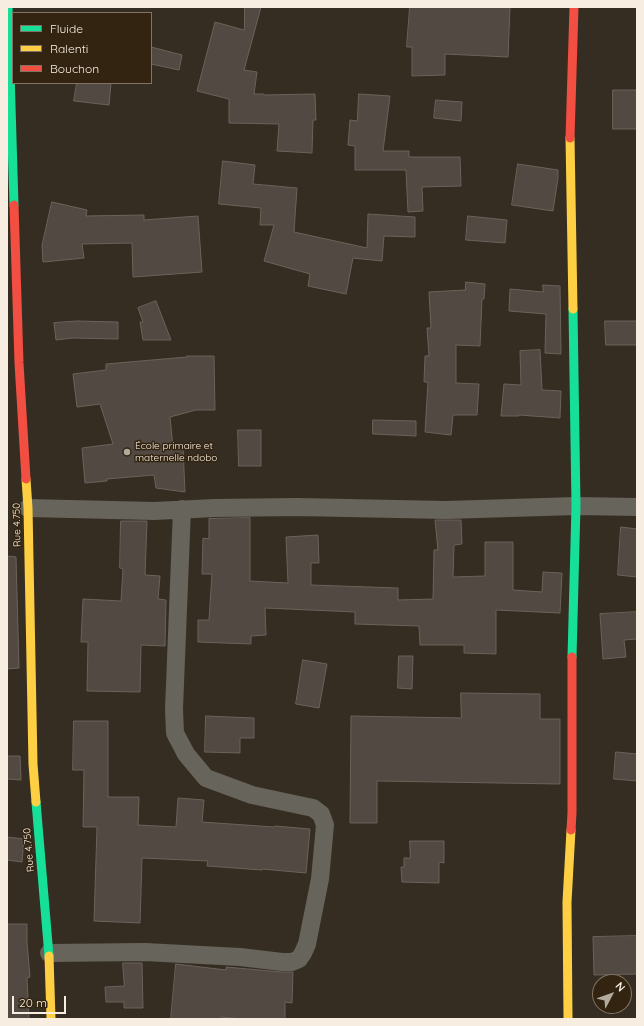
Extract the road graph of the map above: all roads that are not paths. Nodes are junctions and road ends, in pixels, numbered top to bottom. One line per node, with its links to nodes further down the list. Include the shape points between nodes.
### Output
1 (8, 7): 5 (street, Rue 4.750, via 19,363)
2 (574, 7): 3 (street, via 570,147)
3 (576, 506): 4 (street); 6 (street, via 446,510 297,507); 9 (street, via 572,648 572,813 567,902)
4 (637, 507)
5 (28, 508): 6 (street); 7 (street, Rue 4.750, via 33,764)
6 (182, 510): 7 (street, via 175,733 186,754 206,778 252,795 313,808 321,814 324,825 320,880 307,944 299,959 292,962 145,952)
7 (49, 953): 8 (street, Rue 4.750)
8 (52, 1019)
9 (568, 1019)

